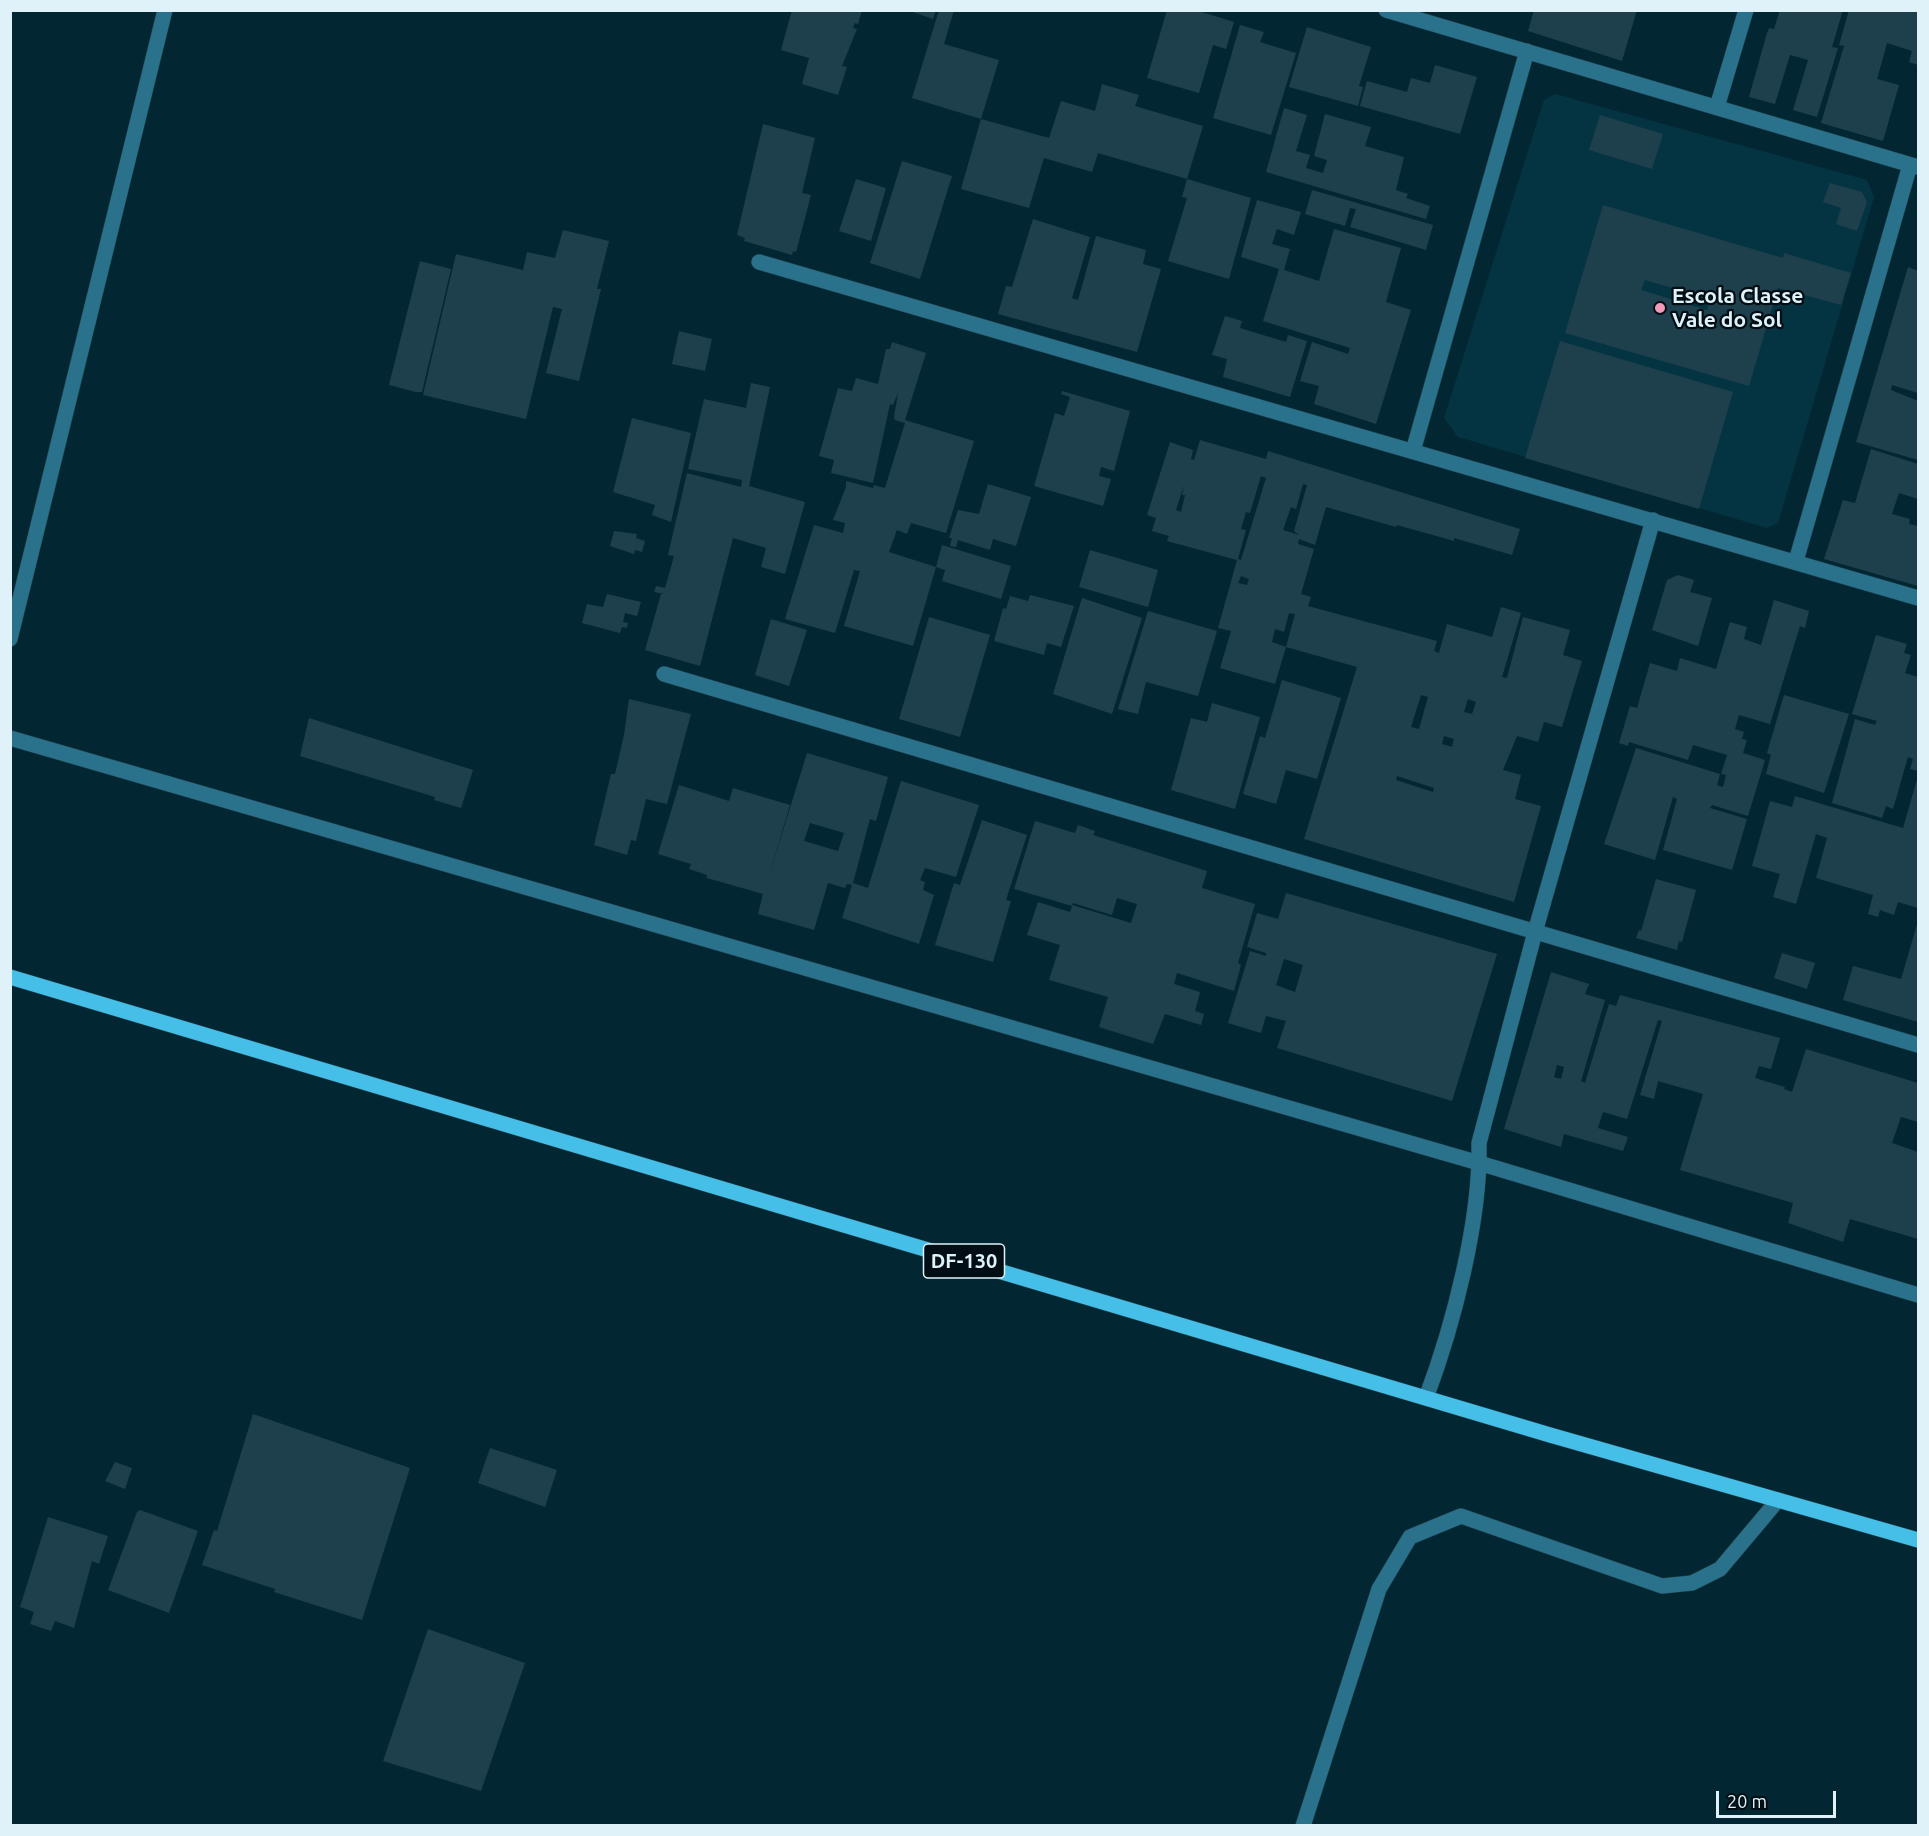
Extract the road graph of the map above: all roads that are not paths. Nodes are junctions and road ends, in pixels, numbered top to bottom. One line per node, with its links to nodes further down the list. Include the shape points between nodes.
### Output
1 (165, 10): 12 (street)
2 (1386, 10): 4 (street)
3 (1746, 10): 5 (street)
4 (1527, 51): 5 (street); 8 (street)
5 (1718, 107): 6 (street)
6 (1914, 166): 10 (street)
7 (759, 262): 8 (street)
8 (1413, 452): 9 (street)
9 (1653, 520): 10 (street); 15 (street)
10 (1796, 561): 11 (street)
11 (1918, 598)
12 (10, 639)
13 (663, 674): 15 (street)
14 (10, 738): 18 (street)
15 (1535, 932): 17 (street); 18 (street, via 1479,1143)
16 (10, 977): 20 (main road, DF-130)
17 (1918, 1045)
18 (1479, 1163): 19 (street); 20 (street, via 1454,1311)
19 (1918, 1294)
20 (1426, 1398): 21 (main road, DF-130)
21 (1778, 1500): 22 (main road, DF-130); 23 (street, via 1720,1569 1692,1583 1662,1586 1461,1516 1410,1537 1379,1589)
22 (1918, 1540)
23 (1303, 1826)

